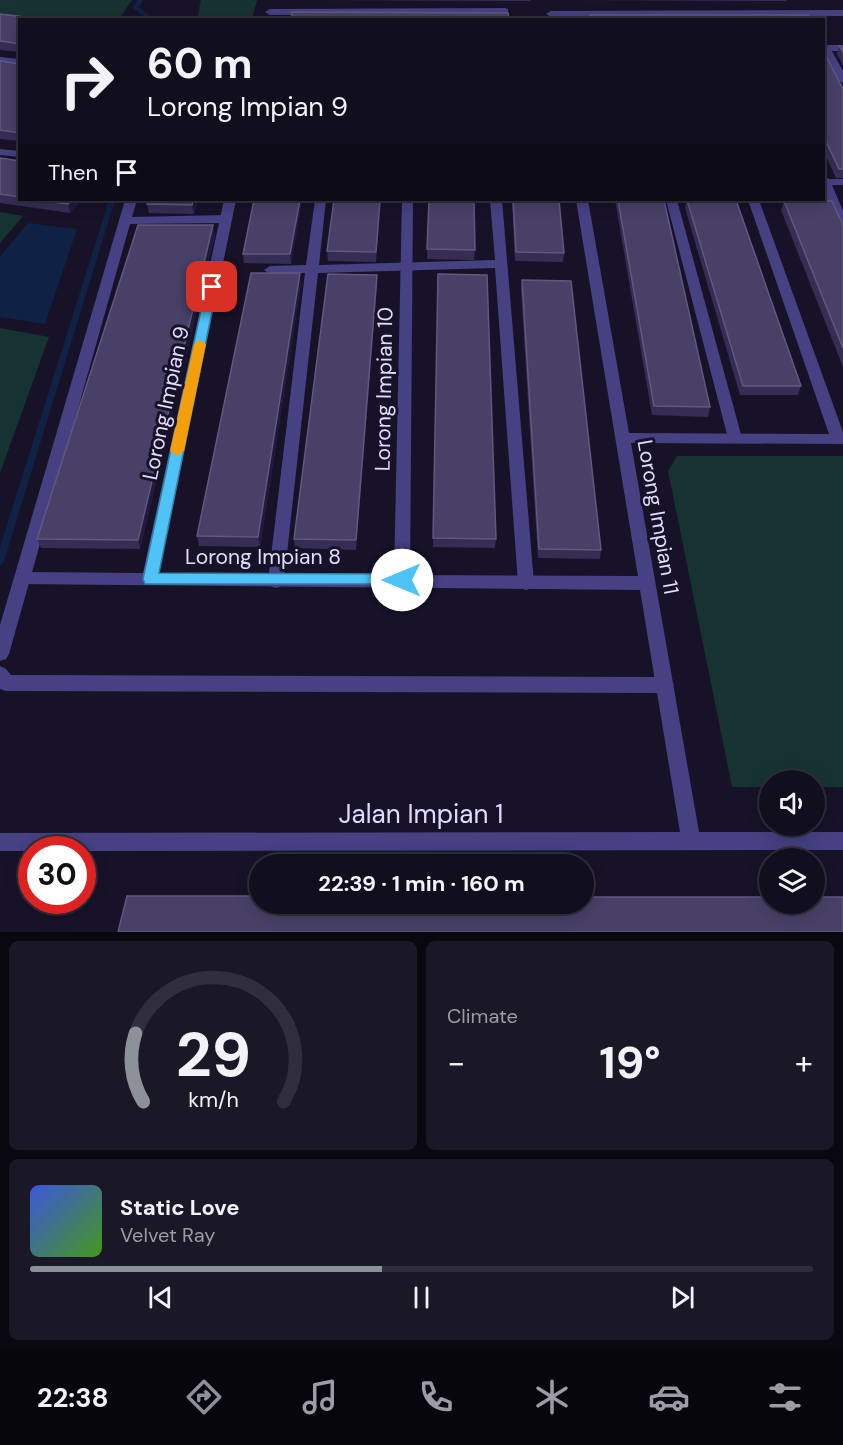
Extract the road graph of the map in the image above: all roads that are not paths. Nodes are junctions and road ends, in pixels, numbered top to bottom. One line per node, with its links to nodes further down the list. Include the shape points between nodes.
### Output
1 (272, 0): 5 (street)
2 (548, 0): 6 (street)
3 (505, 11): 5 (street)
4 (843, 13): 6 (street)
5 (269, 16)
6 (551, 16)
7 (825, 48): 8 (street); 11 (street)
8 (843, 48)
9 (0, 60): 10 (street)
10 (18, 62)
11 (843, 80)
12 (0, 152): 13 (street)
13 (18, 154)
14 (825, 180): 16 (street)
15 (825, 182): 27 (street)
16 (843, 182)
17 (131, 201): 26 (street)
18 (230, 201): 25 (street, Lorong Impian 9)
19 (320, 201): 30 (street)
20 (408, 201): 29 (street, Lorong Impian 10)
21 (496, 201): 28 (street)
22 (582, 201): 32 (street, Lorong Impian 11)
23 (671, 201): 33 (street)
24 (754, 201): 34 (street)
25 (226, 219): 26 (street); 36 (street, Lorong Impian 9)
26 (125, 221): 35 (street)
27 (843, 225)
28 (500, 264): 29 (street); 39 (street)
29 (407, 266): 30 (street); 37 (street, Lorong Impian 10)
30 (313, 269): 31 (street); 38 (street)
31 (270, 270)
32 (623, 438): 33 (street); 40 (street, Lorong Impian 11)
33 (735, 438): 34 (street)
34 (840, 439)
35 (22, 579): 36 (street, Lorong Impian 8); 41 (street)
36 (150, 579): 38 (street, Lorong Impian 8)
37 (402, 580): 38 (street, Lorong Impian 8); 39 (street, Lorong Impian 8)
38 (276, 581)
39 (526, 583): 40 (street, Lorong Impian 8)
40 (648, 584): 43 (street, Lorong Impian 11)
41 (0, 654)
42 (0, 674): 43 (street, via 6,683)
43 (665, 685): 44 (street, Lorong Impian 11)
44 (691, 841): 45 (street, Jalan Impian 1); 46 (street, Jalan Impian 1)
45 (843, 841)
46 (0, 842)

